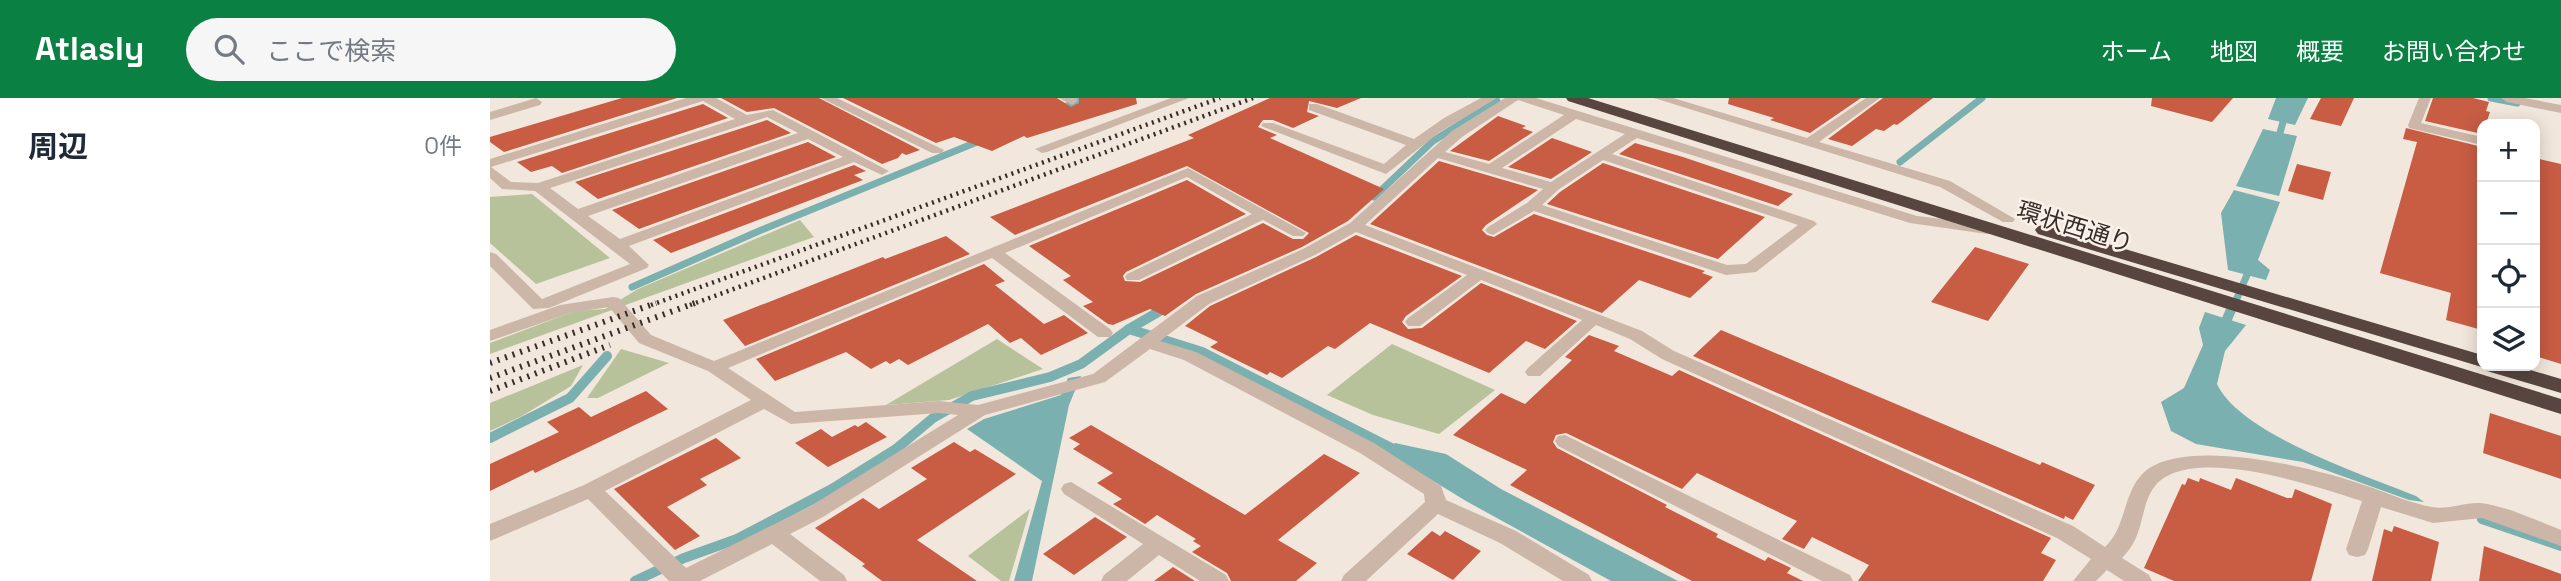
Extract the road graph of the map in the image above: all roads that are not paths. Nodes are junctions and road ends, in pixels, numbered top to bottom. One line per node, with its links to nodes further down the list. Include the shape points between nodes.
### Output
1 (551, 98): 14 (street)
2 (699, 98): 31 (street)
3 (706, 98): 19 (street)
4 (827, 98): 27 (street)
5 (1183, 98): 26 (street)
6 (1491, 98): 25 (street)
7 (1514, 98): 28 (street)
8 (1523, 98): 15 (street)
9 (1610, 98): 39 (highway, 環状西通り)
10 (1660, 98): 24 (street)
11 (1874, 98): 24 (street)
12 (2425, 98): 23 (street, via 2414,125)
13 (2507, 98): 17 (street)
14 (533, 100): 18 (street)
15 (1574, 106): 21 (street); 32 (street); 39 (highway, 環状西通り)
16 (1313, 107): 25 (street)
17 (2561, 109)
18 (490, 116)
19 (746, 120): 22 (street, via 768,113); 36 (street)
20 (1268, 126): 25 (street, via 1386,170)
21 (1635, 133): 29 (street); 43 (street, via 1915,220)
22 (808, 134): 30 (street); 41 (street)
23 (2477, 140)
24 (1810, 142): 43 (street, via 1945,184)
25 (1414, 143)
26 (1042, 149)
27 (937, 150)
28 (1435, 153): 32 (street); 44 (street)
29 (1601, 155): 37 (street); 40 (street, via 1809,224 1751,269 1726,270)
30 (855, 157): 34 (street); 47 (street)
31 (490, 163)
32 (1491, 169): 37 (street)
33 (490, 171): 35 (street)
34 (882, 171)
35 (507, 186): 36 (street); 38 (street)
36 (539, 187): 41 (street)
37 (1553, 187): 40 (street)
38 (490, 191)
39 (1931, 203): 43 (highway, 環状西通り)
40 (1532, 206): 45 (street)
41 (578, 214): 47 (street)
42 (1263, 214): 46 (street); 48 (street, via 1188,172); 51 (street)
43 (2001, 224): 53 (highway, 環状西通り)
44 (1354, 226): 50 (street); 59 (street, via 1309,252 1203,300)
45 (1493, 230)
46 (1298, 233)
47 (618, 245): 52 (street, via 641,265)
48 (994, 252): 57 (street); 61 (street)
49 (490, 257): 52 (street)
50 (1479, 274): 54 (street); 55 (street)
51 (1133, 276)
52 (539, 305): 56 (street)
53 (2269, 307): 60 (highway, 環状西通り); 66 (highway, 環状西通り)
54 (1594, 319): 63 (street); 78 (street, via 2065,532)
55 (1414, 321)
56 (490, 324)
57 (1104, 333)
58 (490, 336): 61 (street, via 559,309 613,302 645,339)
59 (1154, 337): 67 (street, via 1099,379); 72 (street, via 1367,448 1434,491)
60 (2477, 361)
61 (714, 367): 65 (street)
62 (2512, 371): 64 (highway)
63 (1534, 372)
64 (2561, 386)
65 (766, 400): 67 (street, via 791,418 939,407); 70 (street)
66 (2561, 407)
67 (969, 411): 74 (street, via 816,513)
68 (1564, 441): 85 (street)
69 (1071, 489): 76 (street)
70 (591, 490): 73 (street); 79 (street)
71 (2374, 496): 75 (street, via 2433,515 2484,512); 77 (street); 78 (street, via 2304,476 2213,460 2179,462 2155,473 2140,492 2123,543)
72 (1436, 504): 83 (street); 84 (street, via 1508,537)
73 (490, 533)
74 (775, 534): 79 (street); 80 (street)
75 (2561, 538)
76 (1159, 543): 81 (street); 82 (street)
77 (2357, 549)
78 (2106, 558): 86 (street); 87 (street)
79 (675, 572)
80 (835, 581)
81 (1112, 581)
82 (1218, 581)
83 (1352, 581)
84 (1581, 581)
85 (1842, 581)
86 (2084, 581)
87 (2141, 581)

